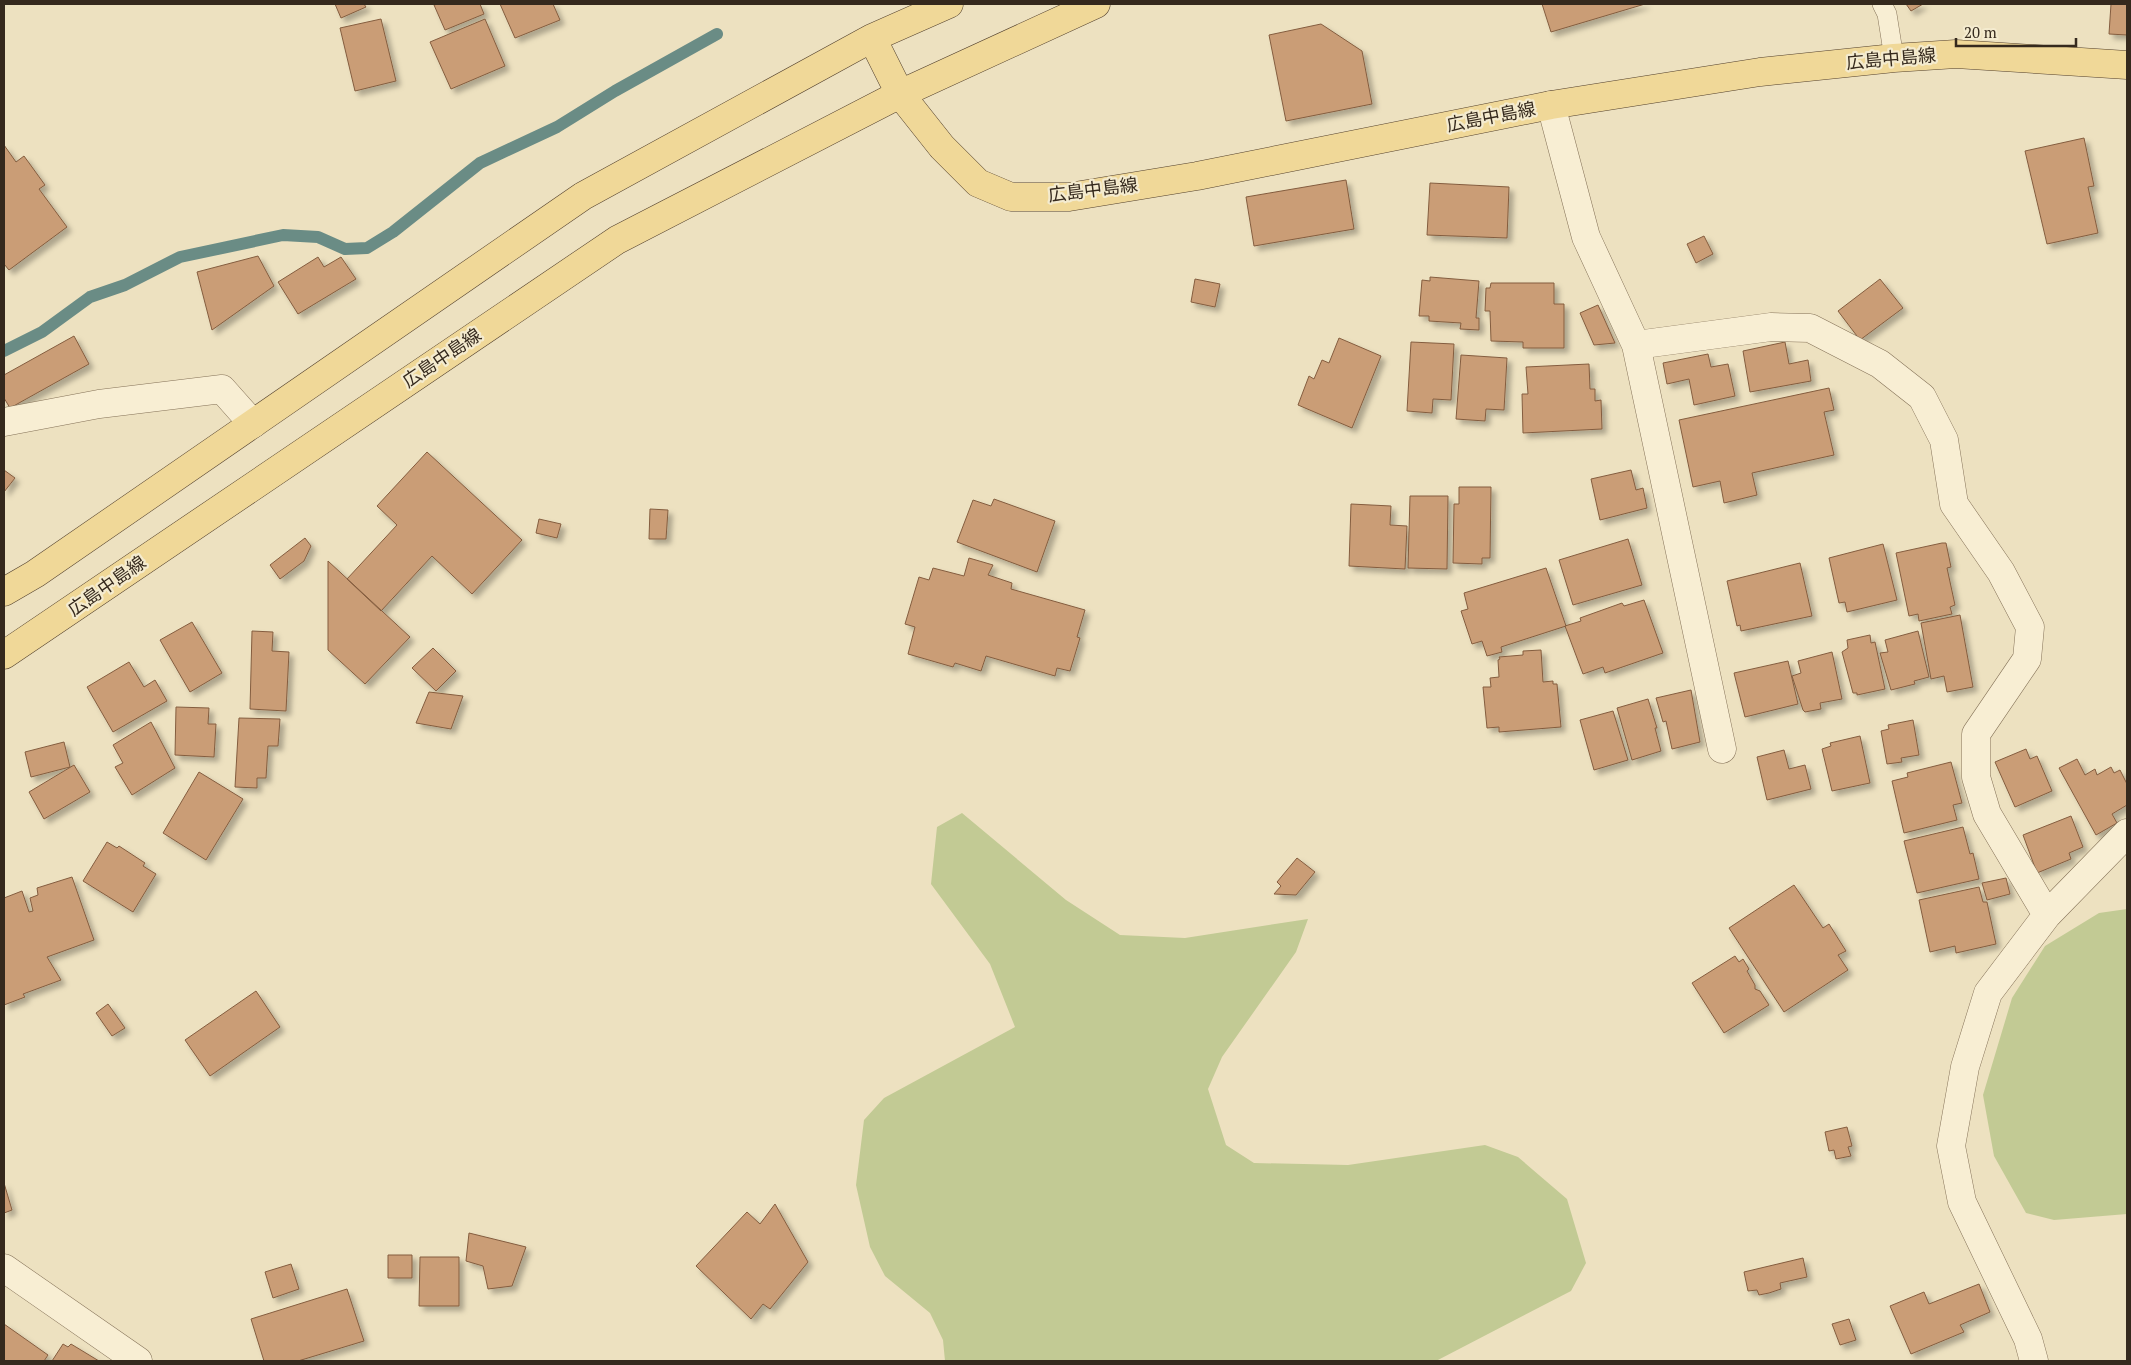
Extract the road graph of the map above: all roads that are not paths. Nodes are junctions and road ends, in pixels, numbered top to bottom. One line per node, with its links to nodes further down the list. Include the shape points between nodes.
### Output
1 (949, 4): 4 (main road)
2 (1096, 4): 7 (main road, 広島中島線)
3 (1882, 4): 5 (lane, via 1887,14)
4 (872, 38): 7 (main road, 広島中島線); 11 (main road, via 583,196)
5 (1894, 58): 6 (main road, 広島中島線, via 1956,54); 8 (main road, 広島中島線, via 1760,72)
6 (2127, 65)
7 (900, 94): 8 (main road, 広島中島線, via 942,148 978,183 1011,197 1069,197 1197,176); 13 (main road, 広島中島線, via 617,240)
8 (1550, 106): 9 (street, via 1586,237)
9 (1636, 344): 14 (street); 16 (street, via 1771,327 1810,328 1880,364 1922,397 1944,440 1954,504 2001,572 2030,627 2027,659 1976,734 1976,777 1987,814)
10 (4, 422): 11 (street, via 99,404 222,390)
11 (252, 424): 12 (main road)
12 (4, 592)
13 (4, 655)
14 (1722, 749)
15 (2127, 833): 16 (street)
16 (2047, 915): 19 (street, via 1988,992 1965,1067 1951,1146 1962,1202 2028,1339)
17 (4, 1268): 18 (street)
18 (138, 1361)
19 (2034, 1361)

